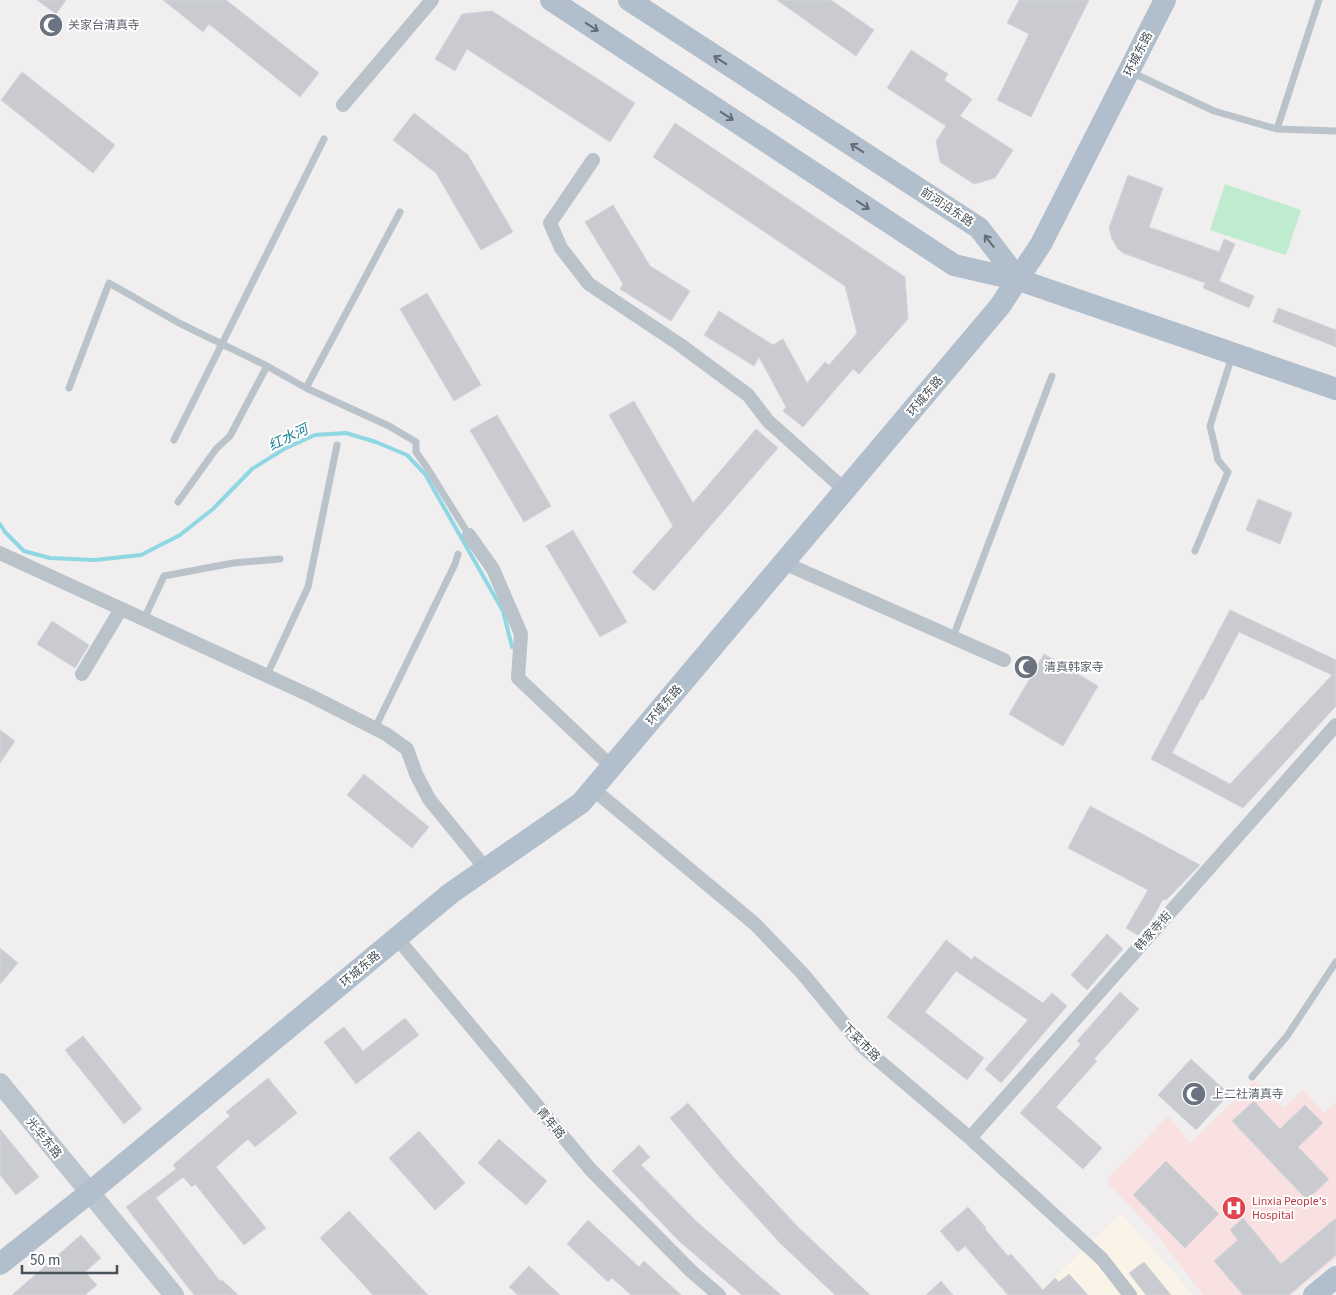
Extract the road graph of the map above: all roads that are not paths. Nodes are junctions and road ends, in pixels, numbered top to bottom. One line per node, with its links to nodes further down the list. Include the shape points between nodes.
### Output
1 (432, 0): 7 (street)
2 (551, 0): 13 (main road, one-way to 13, via 954,265)
3 (629, 0): 13 (main road, 前河沿东路, one-way to 3, via 979,228)
4 (1165, 0): 6 (main road, 环城东路)
5 (1319, 0): 8 (lane)
6 (1129, 71): 8 (lane, via 1214,112); 13 (main road, 环城东路, via 1041,244)
7 (343, 105)
8 (1277, 129): 9 (lane)
9 (1336, 131)
10 (324, 139): 14 (lane)
11 (593, 160): 23 (street, via 550,223 561,248 589,284 748,395 768,421)
12 (400, 212): 19 (lane)
13 (1019, 280): 15 (main road); 23 (main road, 环城东路)
14 (222, 343): 16 (lane); 18 (lane, via 179,323 109,283); 21 (lane)
15 (1233, 354): 20 (main road); 26 (lane, via 1210,426 1218,460 1228,472)
16 (267, 366): 19 (lane); 24 (lane, via 230,436 216,449)
17 (1052, 376): 33 (lane)
18 (69, 388)
19 (306, 388): 25 (lane, via 416,442 416,452)
20 (1336, 389)
21 (174, 440)
22 (337, 445): 36 (lane, via 308,587)
23 (846, 490): 30 (main road, 环城东路)
24 (178, 502)
25 (470, 535): 39 (street, via 493,569 521,634 518,678)
26 (1195, 551)
27 (0, 553): 31 (street)
28 (458, 554): 38 (lane)
29 (280, 559): 32 (lane, via 233,563 164,576)
30 (784, 563): 33 (street); 39 (main road, 环城东路)
31 (121, 609): 32 (street); 35 (street)
32 (144, 619): 36 (street)
33 (953, 638): 34 (street)
34 (1004, 660)
35 (82, 674)
36 (266, 676): 38 (street)
37 (1336, 725): 46 (street, 韩家寺街)
38 (375, 728): 41 (street, via 407,749 429,799)
39 (612, 767): 40 (main road, 环城东路)
40 (593, 789): 41 (main road, 环城东路, via 581,803); 46 (street, 下菜市路, via 755,924 803,974 864,1048)
41 (486, 869): 42 (main road, 环城东路, via 451,893)
42 (398, 938): 47 (main road, 环城东路); 51 (street, 青年路, via 591,1170)
43 (1336, 962): 44 (lane, via 1287,1036)
44 (1252, 1077)
45 (0, 1083): 47 (main road, 光华东路)
46 (970, 1138): 52 (street, 下菜市路, via 1102,1259)
47 (89, 1193): 48 (main road, 环城东路); 50 (main road, 光华东路)
48 (0, 1264)
49 (1336, 1277): 53 (main road)
50 (174, 1295)
51 (719, 1295)
52 (1130, 1295)
53 (1314, 1295)

